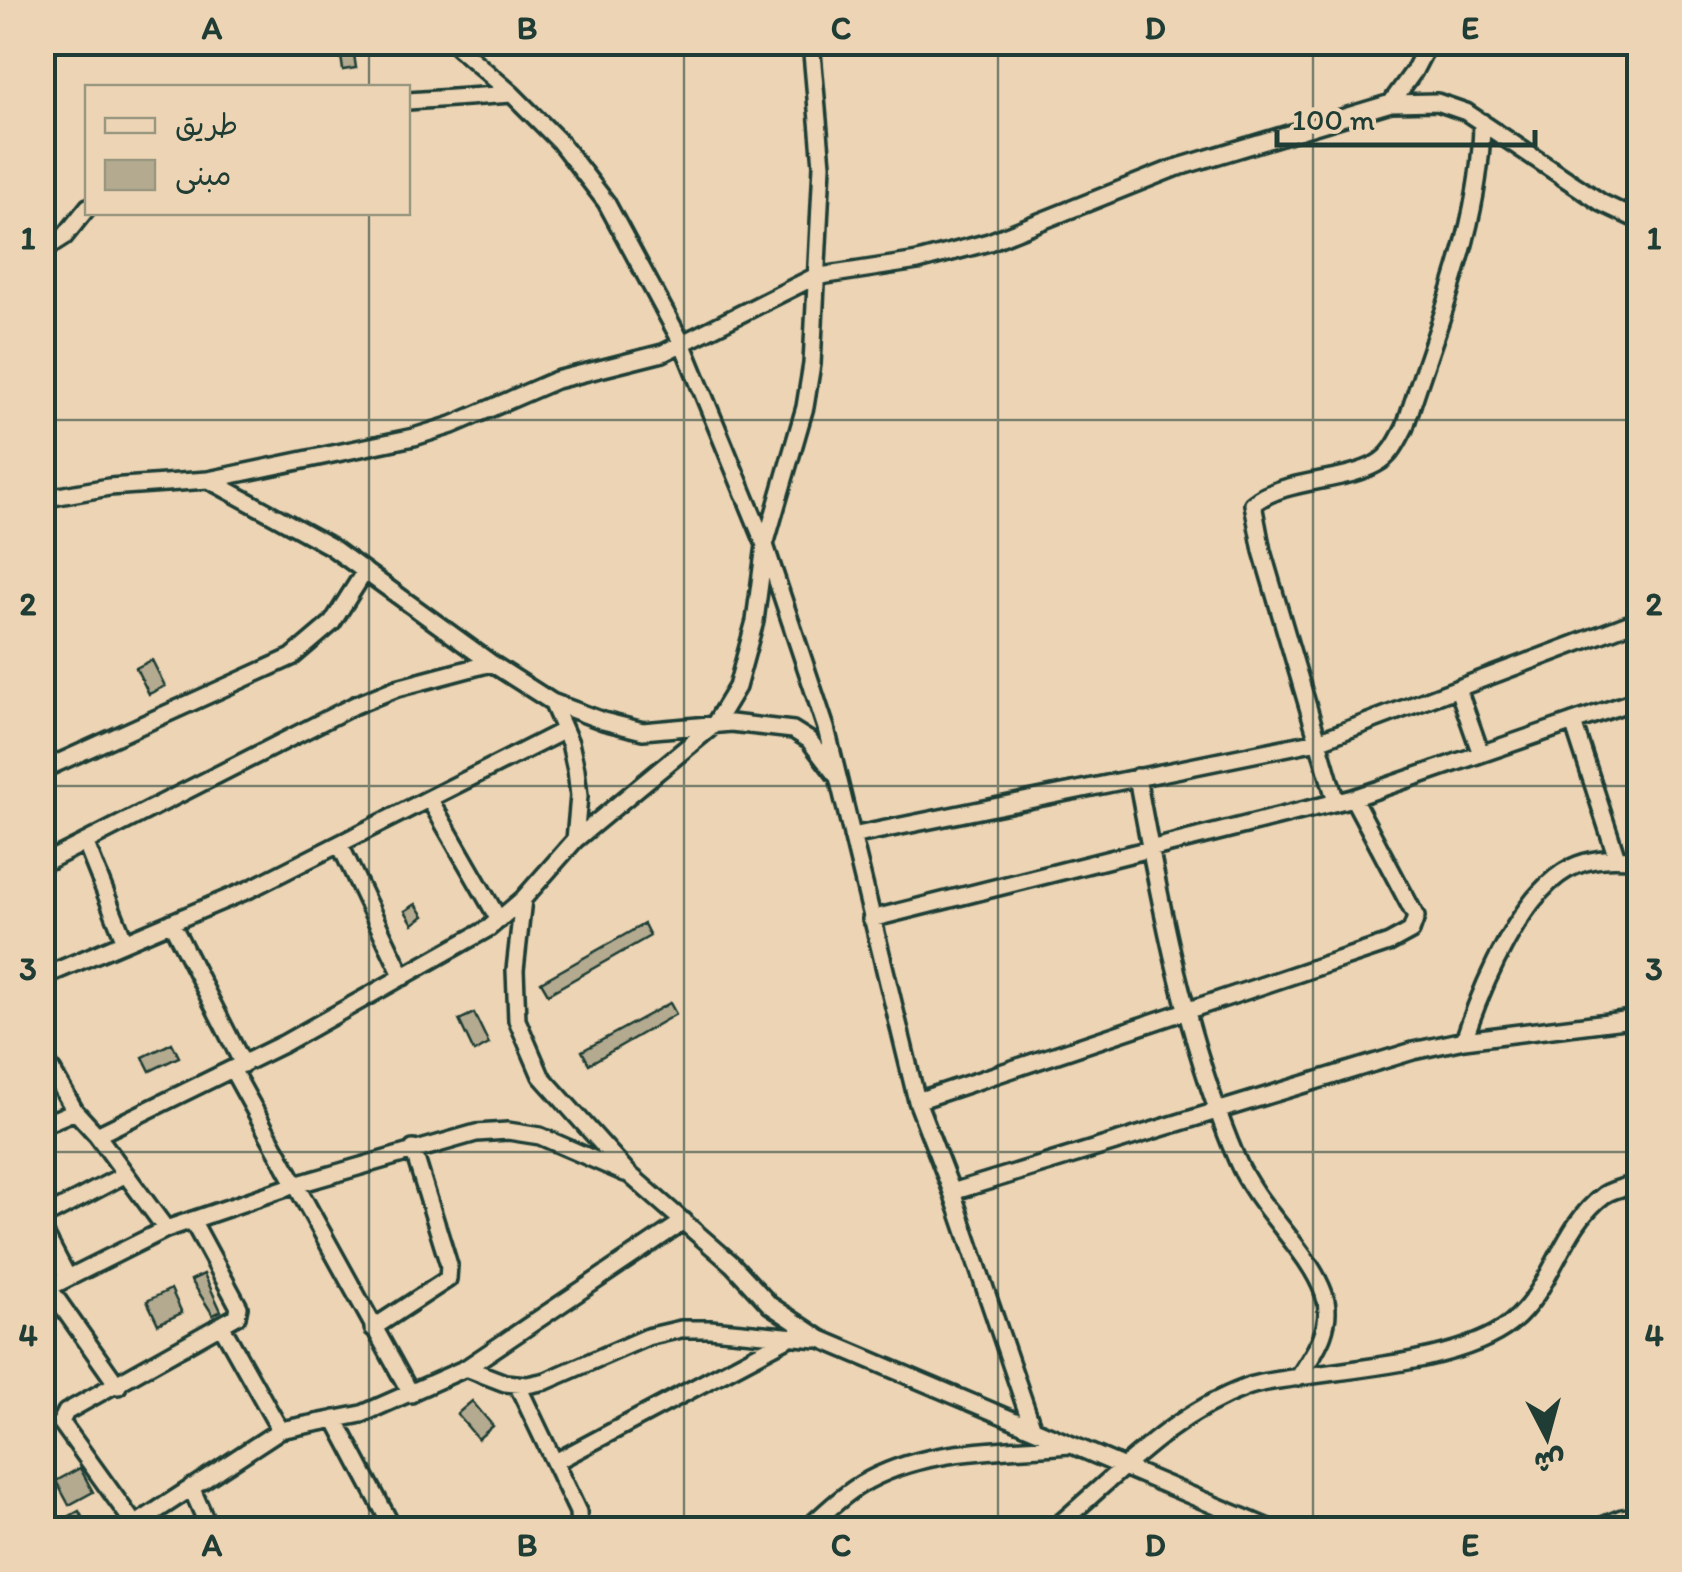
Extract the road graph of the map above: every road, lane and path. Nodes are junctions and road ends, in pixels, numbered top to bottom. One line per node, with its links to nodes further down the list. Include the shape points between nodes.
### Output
1 (452, 42): 4 (street)
2 (811, 42): 11 (street, via 822,165)
3 (1429, 42): 6 (street)
4 (512, 94): 5 (street); 12 (street, via 606,202)
5 (410, 101)
6 (1391, 102): 7 (street, via 1437,102); 11 (street, via 1172,170 989,242 918,261)
7 (1482, 122): 9 (street); 25 (street, via 1468,234 1394,449 1375,465 1253,504)
8 (85, 211): 10 (street)
9 (1640, 221)
10 (42, 251)
11 (814, 276): 12 (street); 15 (street, via 805,406)
12 (683, 344): 13 (street, via 556,380 414,437); 15 (street)
13 (208, 480): 14 (street); 16 (street)
14 (42, 499)
15 (764, 545): 23 (street, via 755,621 737,687); 29 (street)
16 (365, 571): 18 (street); 27 (street, via 332,624 292,656)
17 (1640, 628): 19 (street, via 1628,624)
18 (491, 663): 21 (street); 35 (street, via 354,705)
19 (1458, 689): 25 (street); 26 (street)
20 (1640, 699): 22 (street)
21 (552, 702): 23 (street, via 643,731); 24 (street)
22 (1573, 722): 26 (street); 38 (street)
23 (714, 725): 29 (street, via 793,730); 34 (street)
24 (562, 731): 31 (street); 34 (street, via 576,770)
25 (1318, 741): 28 (street); 32 (street)
26 (1481, 754): 30 (street)
27 (42, 770)
28 (1137, 776): 33 (street); 37 (street)
29 (840, 781): 33 (street)
30 (1353, 798): 32 (street); 48 (street, via 1416,917 1411,931)
31 (430, 800): 36 (street); 43 (street)
32 (1336, 802): 37 (street)
33 (852, 836): 42 (street)
34 (576, 840): 41 (street)
35 (86, 844): 40 (street); 45 (street)
36 (340, 844): 44 (street); 46 (street)
37 (1150, 846): 42 (street); 48 (street)
38 (1617, 858): 39 (street); 50 (street, via 1573,866 1524,914 1498,954)
39 (1640, 860)
40 (42, 864)
41 (523, 899): 43 (street); 59 (street, via 516,984 517,1020 527,1048 541,1076)
42 (871, 919): 53 (street)
43 (499, 920): 46 (street)
44 (171, 922): 45 (street); 52 (street)
45 (125, 942): 47 (street)
46 (403, 977): 52 (street)
47 (42, 978)
48 (1188, 1008): 53 (street); 55 (street)
49 (1640, 1018): 50 (street)
50 (1464, 1040): 55 (street, via 1338,1071)
51 (42, 1054): 54 (street)
52 (238, 1066): 57 (street); 62 (street)
53 (916, 1101): 63 (street)
54 (75, 1111): 56 (street); 57 (street)
55 (1219, 1112): 63 (street); 76 (street, via 1250,1186 1326,1297 1324,1338)
56 (42, 1125)
57 (97, 1135): 60 (street)
58 (413, 1149): 59 (street, via 508,1132 540,1136); 62 (street); 72 (street, via 448,1279)
59 (628, 1174): 66 (street)
60 (124, 1175): 64 (street); 68 (street)
61 (1640, 1183): 76 (street, via 1606,1194 1575,1225 1540,1292 1510,1324 1418,1359)
62 (294, 1186): 65 (street); 72 (street)
63 (952, 1192): 81 (street)
64 (42, 1218)
65 (192, 1220): 68 (street); 71 (street, via 239,1306 238,1316)
66 (684, 1221): 74 (street, via 770,1305); 75 (street)
67 (42, 1228): 69 (street)
68 (166, 1229): 69 (street)
69 (68, 1278): 70 (street)
70 (46, 1290): 78 (street)
71 (221, 1325): 78 (street); 82 (street)
72 (374, 1328): 79 (street)
73 (792, 1336): 74 (street); 77 (street, via 681,1329 546,1381); 84 (street)
74 (822, 1339): 81 (street)
75 (466, 1368): 77 (street); 79 (street)
76 (1298, 1378): 85 (street, via 1250,1386 1195,1410)
77 (517, 1384): 84 (street)
78 (118, 1386): 89 (street, via 66,1412 61,1422)
79 (412, 1394): 80 (street)
80 (335, 1420): 82 (street); 91 (street)
81 (1032, 1426): 83 (street)
82 (280, 1430): 86 (street)
83 (1076, 1444): 85 (street); 94 (street, via 925,1458 857,1486)
84 (555, 1462): 93 (street, via 578,1512)
85 (1123, 1464): 88 (street); 90 (street)
86 (191, 1487): 89 (street); 92 (street)
87 (1640, 1515): 96 (street)
88 (1250, 1524): 95 (street)
89 (131, 1527)
90 (1056, 1528)
91 (388, 1529)
92 (210, 1530)
93 (579, 1530)
94 (806, 1530)
95 (1274, 1530)
96 (1593, 1530)

